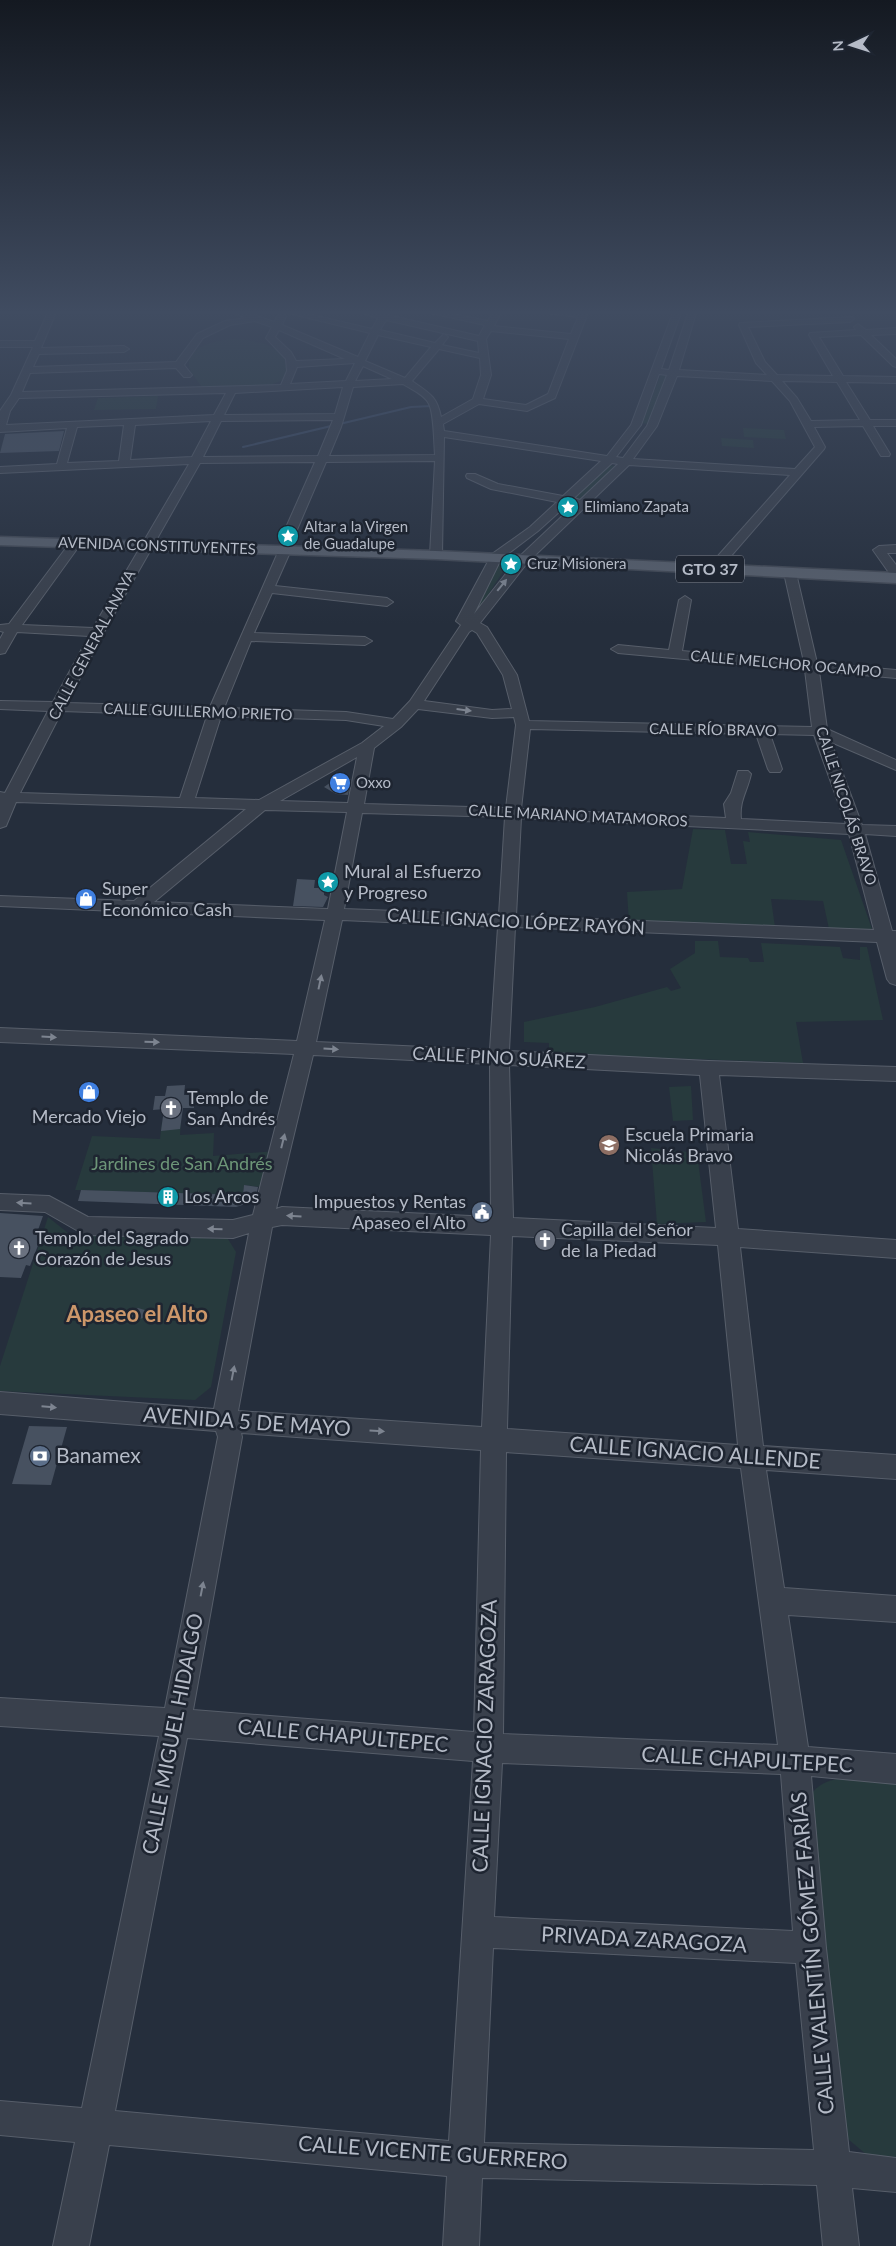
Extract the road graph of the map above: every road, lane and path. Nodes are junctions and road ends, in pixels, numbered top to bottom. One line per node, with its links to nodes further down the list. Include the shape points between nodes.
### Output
1 (2, 415): 19 (street)
2 (219, 415): 10 (street, CALLE GENERAL ANAYA)
3 (339, 415): 12 (street)
4 (440, 415): 20 (street)
5 (457, 415): 20 (street)
6 (640, 415): 14 (street)
7 (656, 415): 18 (street)
8 (803, 415): 15 (street)
9 (861, 415): 16 (street)
10 (217, 418): 11 (street); 12 (street); 23 (street, CALLE GENERAL ANAYA)
11 (130, 422): 17 (street); 27 (street)
12 (337, 422): 24 (street)
13 (896, 423): 16 (street)
14 (636, 424): 18 (street); 25 (street)
15 (808, 424): 16 (street); 30 (street, via 820,447)
16 (867, 424): 21 (street)
17 (74, 425): 19 (street); 28 (street)
18 (652, 426): 26 (street)
19 (0, 429)
20 (437, 429): 22 (street); 25 (street)
21 (884, 454)
22 (440, 458): 24 (street); 42 (street)
23 (196, 460): 24 (street); 27 (street); 39 (street, CALLE GENERAL ANAYA)
24 (321, 460): 35 (street)
25 (609, 460): 26 (street); 32 (street)
26 (626, 462): 30 (street); 33 (street)
27 (124, 464): 28 (street)
28 (61, 467): 29 (street)
29 (0, 470)
30 (799, 472): 45 (street)
31 (472, 476): 32 (street, via 495,486)
32 (566, 500): 33 (street); 34 (street)
33 (582, 503): 36 (street)
34 (534, 529): 36 (street); 43 (street)
35 (290, 532)
36 (552, 533): 44 (street)
37 (0, 540): 38 (main road, AVENIDA CONSTITUYENTES / GTO 37)
38 (76, 542): 39 (main road, AVENIDA CONSTITUYENTES / GTO 37); 53 (street)
39 (146, 545): 41 (main road, AVENIDA CONSTITUYENTES / GTO 37); 54 (street, CALLE GENERAL ANAYA)
40 (896, 549): 47 (street, via 879,550)
41 (285, 550): 42 (main road, AVENIDA CONSTITUYENTES / GTO 37); 49 (street)
42 (436, 555): 43 (main road, AVENIDA CONSTITUYENTES / GTO 37)
43 (496, 558): 44 (main road, AVENIDA CONSTITUYENTES / GTO 37); 52 (street)
44 (524, 559): 45 (main road, GTO 37); 52 (street, one-way to 44)
45 (713, 569): 46 (main road, GTO 37)
46 (790, 573): 48 (main road, GTO 37); 60 (street, CALLE NICOLÁS BRAVO)
47 (896, 574)
48 (896, 578)
49 (267, 589): 51 (street); 55 (street)
50 (685, 600): 59 (street)
51 (387, 602)
52 (466, 625): 62 (street); 66 (street, via 482,630 510,675)
53 (6, 628): 54 (street); 58 (street)
54 (97, 632): 64 (street, CALLE GENERAL ANAYA)
55 (246, 636): 56 (street); 65 (street)
56 (365, 641)
57 (618, 649): 59 (street, CALLE MELCHOR OCAMPO)
58 (0, 650)
59 (675, 654): 60 (street, CALLE MELCHOR OCAMPO)
60 (811, 665): 61 (street, CALLE MELCHOR OCAMPO); 69 (street, CALLE NICOLÁS BRAVO)
61 (896, 674)
62 (415, 704): 66 (street, CALLE RÍO BRAVO, one-way to 66); 67 (street)
63 (0, 705): 64 (street, CALLE GUILLERMO PRIETO)
64 (58, 708): 65 (street, CALLE GUILLERMO PRIETO); 74 (street, CALLE GENERAL ANAYA)
65 (215, 713): 67 (street, CALLE GUILLERMO PRIETO, via 346,716); 75 (street)
66 (522, 719): 68 (street, CALLE RÍO BRAVO); 78 (street, CALLE IGNACIO ZARAGOZA)
67 (396, 724): 70 (street)
68 (762, 731): 69 (street, CALLE RÍO BRAVO); 72 (street)
69 (820, 731): 71 (street, CALLE RÍO BRAVO); 81 (street, CALLE NICOLÁS BRAVO)
70 (367, 746): 76 (street); 77 (street, CALLE MIGUEL HIDALGO)
71 (896, 766)
72 (775, 769)
73 (742, 774): 80 (street, via 739,792 732,804)
74 (5, 797): 75 (street, CALLE MARIANO MATAMOROS); 79 (street, CALLE GENERAL ANAYA)
75 (186, 803): 76 (street, CALLE MARIANO MATAMOROS)
76 (260, 806): 77 (street, CALLE MARIANO MATAMOROS); 84 (street)
77 (356, 808): 78 (street, CALLE MARIANO MATAMOROS); 85 (street, CALLE MIGUEL HIDALGO)
78 (514, 813): 80 (street, CALLE MARIANO MATAMOROS); 86 (street, CALLE IGNACIO ZARAGOZA)
79 (0, 823)
80 (734, 824): 81 (street, CALLE MARIANO MATAMOROS)
81 (856, 829): 82 (street, CALLE MARIANO MATAMOROS); 87 (street, CALLE NICOLÁS BRAVO)
82 (896, 831)
83 (0, 901): 84 (street, CALLE IGNACIO LÓPEZ RAYÓN)
84 (137, 907): 85 (street, CALLE IGNACIO LÓPEZ RAYÓN)
85 (335, 914): 86 (street, CALLE IGNACIO LÓPEZ RAYÓN); 90 (street, CALLE MIGUEL HIDALGO, one-way to 85)
86 (508, 923): 87 (street, CALLE IGNACIO LÓPEZ RAYÓN); 91 (street, CALLE IGNACIO ZARAGOZA)
87 (891, 937): 88 (street, CALLE NICOLÁS BRAVO)
88 (896, 979)
89 (0, 1035): 90 (street, CALLE PINO SUÁREZ, one-way to 90)
90 (305, 1048): 91 (street, CALLE PINO SUÁREZ, one-way to 91); 95 (street, CALLE MIGUEL HIDALGO, one-way to 90)
91 (499, 1059): 92 (street, CALLE PINO SUÁREZ); 96 (street, CALLE IGNACIO ZARAGOZA)
92 (709, 1068): 93 (street, CALLE PINO SUÁREZ); 97 (street, CALLE VALENTÍN GÓMEZ FARÍAS)
93 (896, 1074)
94 (0, 1202): 95 (street, one-way to 94, via 233,1229 85,1226 49,1204)
95 (262, 1222): 96 (street, one-way to 95, via 282,1216); 100 (street, CALLE MIGUEL HIDALGO, one-way to 95)
96 (502, 1226): 97 (street); 101 (street, CALLE IGNACIO ZARAGOZA)
97 (727, 1236): 98 (street); 102 (street, CALLE VALENTÍN GÓMEZ FARÍAS)
98 (896, 1248)
99 (0, 1403): 100 (street, AVENIDA 5 DE MAYO, one-way to 100)
100 (224, 1421): 101 (street, AVENIDA 5 DE MAYO, one-way to 101); 107 (street, CALLE MIGUEL HIDALGO, one-way to 100, via 230,1436)
101 (494, 1439): 102 (street, CALLE IGNACIO ALLENDE); 108 (street, CALLE IGNACIO ZARAGOZA)
102 (752, 1457): 103 (street, CALLE IGNACIO ALLENDE); 104 (street, CALLE VALENTÍN GÓMEZ FARÍAS)
103 (896, 1467)
104 (773, 1601): 105 (street); 109 (street, CALLE VALENTÍN GÓMEZ FARÍAS)
105 (896, 1610)
106 (0, 1712): 107 (street, CALLE CHAPULTEPEC)
107 (176, 1723): 108 (street, CALLE CHAPULTEPEC); 114 (street, CALLE MIGUEL HIDALGO)
108 (488, 1748): 109 (street, CALLE CHAPULTEPEC); 111 (street, CALLE IGNACIO ZARAGOZA)
109 (796, 1760): 110 (street, CALLE CHAPULTEPEC); 112 (street, CALLE VALENTÍN GÓMEZ FARÍAS)
110 (896, 1768)
111 (478, 1932): 112 (street, PRIVADA ZARAGOZA); 115 (street, CALLE IGNACIO ZARAGOZA)
112 (810, 1948): 116 (street, CALLE VALENTÍN GÓMEZ FARÍAS)
113 (0, 2118): 114 (street, CALLE VICENTE GUERRERO)
114 (94, 2128): 115 (street, CALLE VICENTE GUERRERO); 118 (street, CALLE MIGUEL HIDALGO)
115 (466, 2160): 116 (street, CALLE VICENTE GUERRERO); 119 (street, CALLE IGNACIO ZARAGOZA)
116 (833, 2168): 117 (street, CALLE VICENTE GUERRERO); 120 (street, CALLE VALENTÍN GÓMEZ FARÍAS)
117 (896, 2175)
118 (71, 2246)
119 (461, 2246)
120 (841, 2246)

